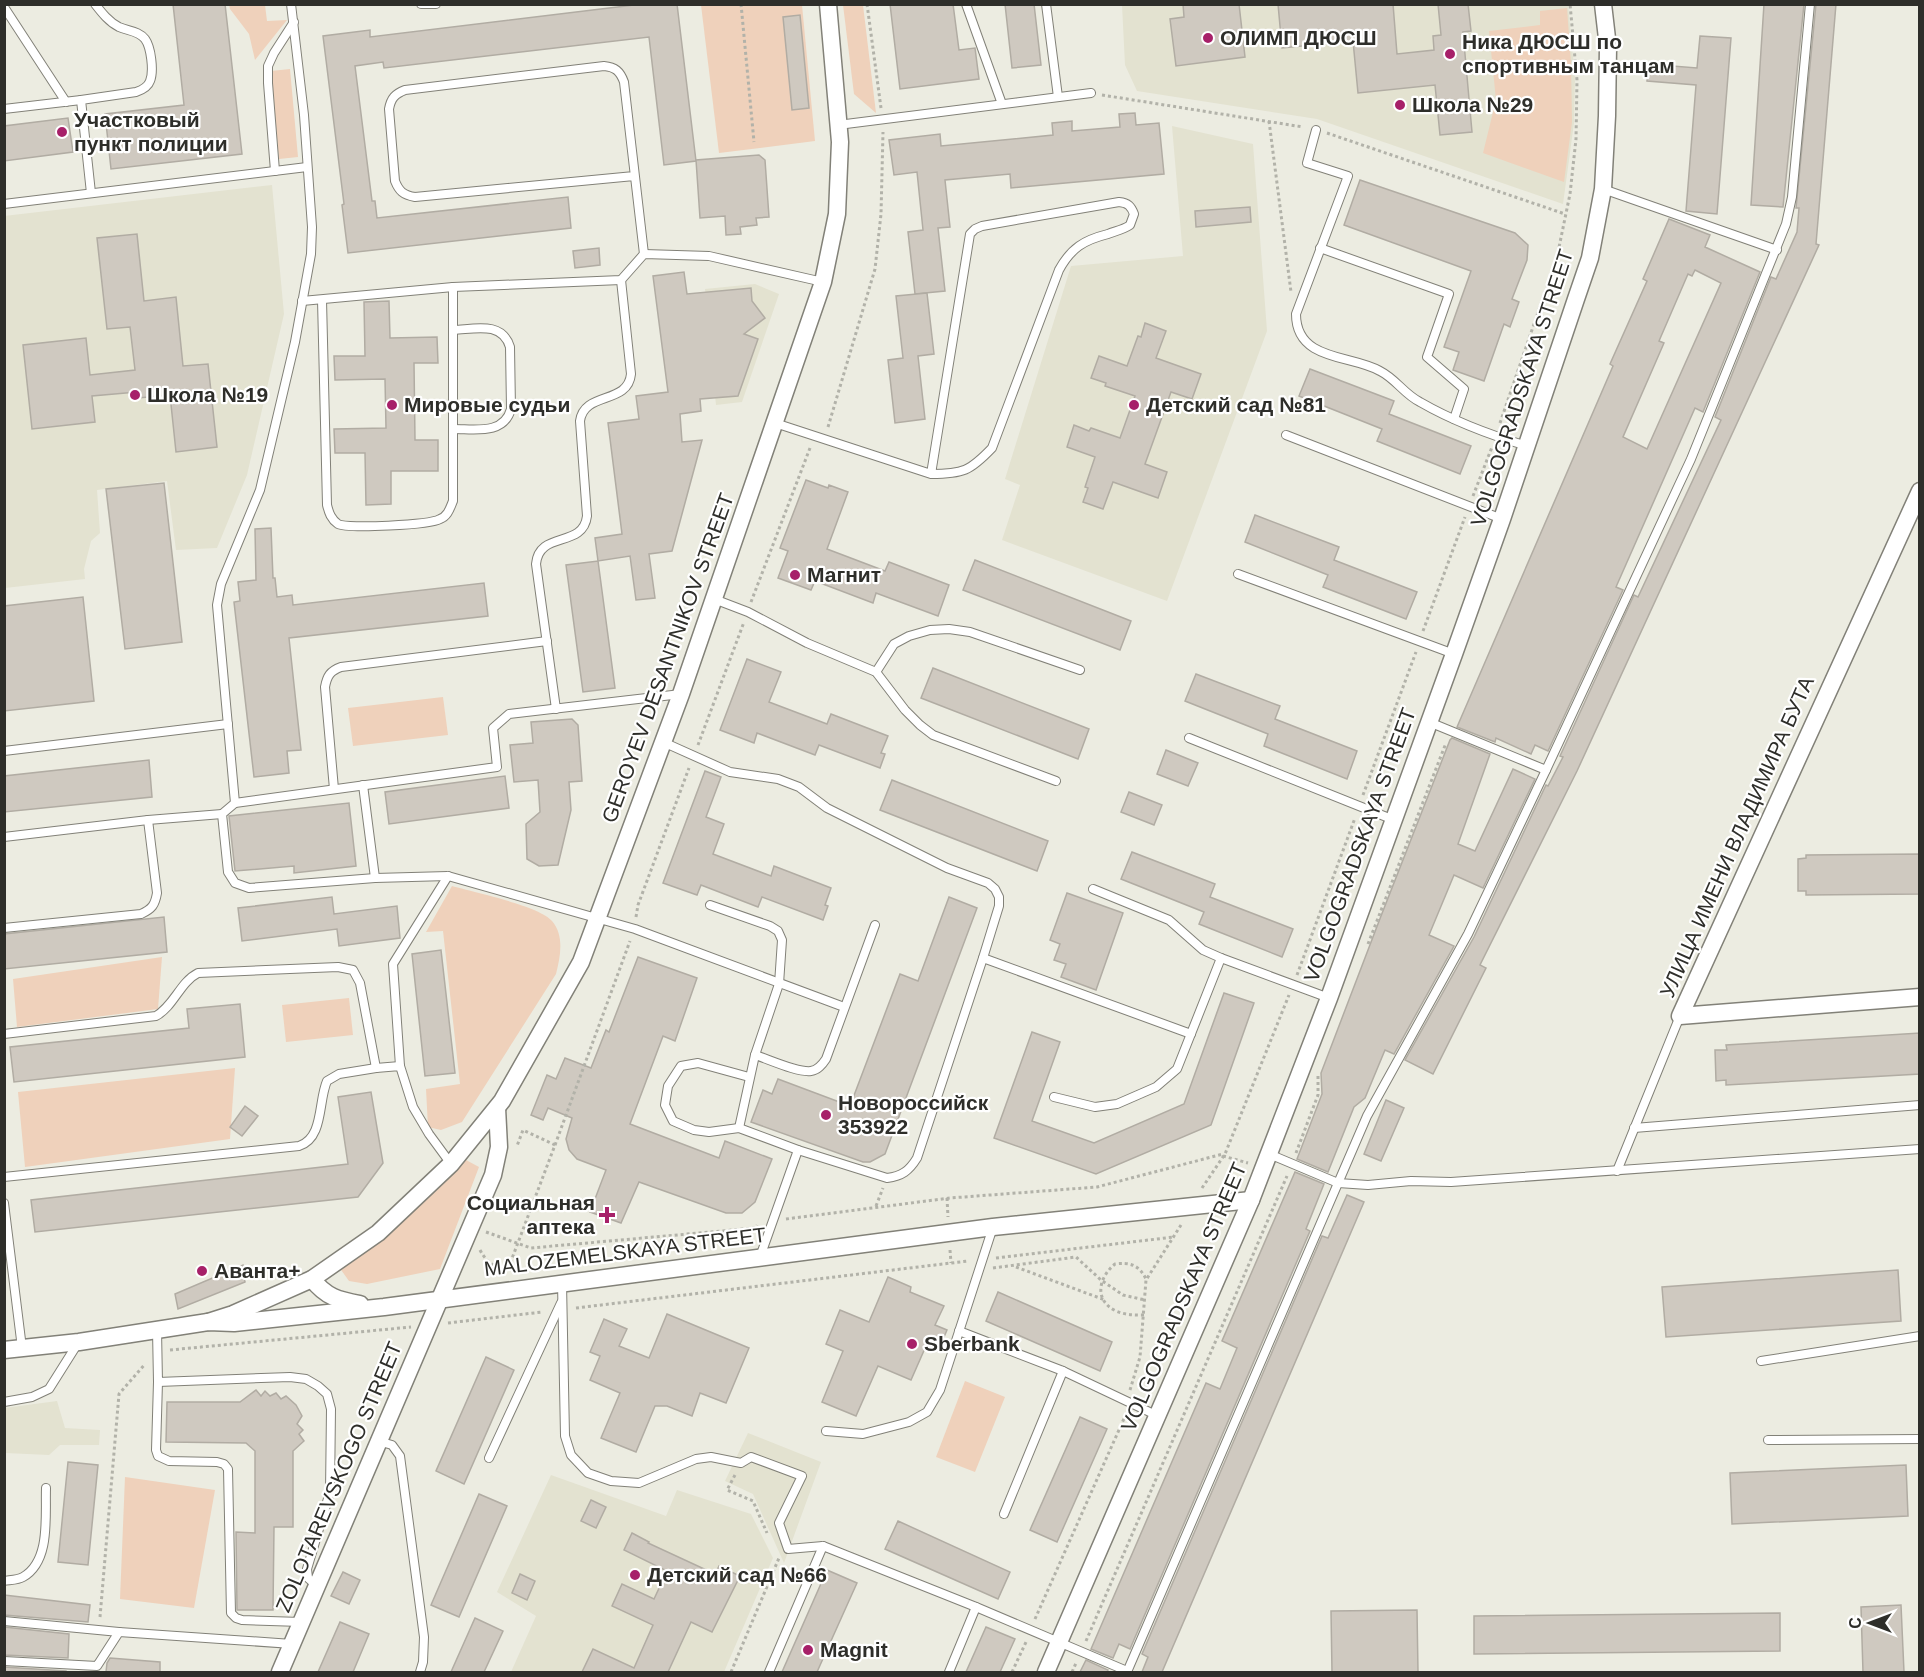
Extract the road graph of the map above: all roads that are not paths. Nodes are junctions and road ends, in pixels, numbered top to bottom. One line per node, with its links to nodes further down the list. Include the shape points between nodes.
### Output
1 (95, 4): 14 (lane, via 117,26 145,39 150,81 136,92)
2 (291, 4): 11 (lane)
3 (421, 4): 4 (lane)
4 (435, 4)
5 (828, 4): 18 (street, GEROYEV DESANTNIKOV STREET)
6 (966, 4): 16 (lane)
7 (1046, 4): 13 (lane)
8 (1603, 4): 23 (street, VOLGOGRADSKAYA STREET, via 1608,47)
9 (1810, 4): 27 (lane, via 1792,197)
10 (4, 7): 15 (lane)
11 (294, 22): 20 (lane); 21 (lane, via 268,66)
12 (1092, 93): 13 (lane)
13 (1058, 97): 16 (lane)
14 (81, 100): 15 (lane); 24 (lane)
15 (66, 102): 17 (lane)
16 (1002, 104): 18 (lane)
17 (4, 109)
18 (838, 125): 30 (street, GEROYEV DESANTNIKOV STREET, via 837,214)
19 (1316, 130): 26 (lane, via 1307,163 1348,176)
20 (308, 167): 21 (lane); 33 (lane, via 311,254)
21 (275, 171): 24 (lane)
22 (634, 176): 22 (lane, via 624,82 613,67 405,90 391,100 395,181 405,196); 28 (lane)
23 (1603, 189): 27 (lane); 39 (street, VOLGOGRADSKAYA STREET, via 1590,258)
24 (91, 193): 25 (lane)
25 (4, 204)
26 (1320, 248): 35 (lane, via 1296,314 1296,327 1302,338 1315,348 1379,370 1407,394); 35 (lane, via 1449,294 1428,357 1464,389)
27 (1776, 250): 56 (lane, via 1691,459)
28 (644, 254): 29 (lane); 30 (lane, via 709,256)
29 (621, 280): 31 (lane); 45 (lane, via 630,382 626,389 592,402 581,413 586,525 575,535 542,548 537,555)
30 (823, 282): 36 (street, GEROYEV DESANTNIKOV STREET)
31 (453, 288): 32 (lane); 34 (lane)
32 (322, 300): 33 (lane); 37 (lane, via 327,505 331,518 340,526 356,527 440,520 453,501)
33 (302, 301): 52 (lane, via 260,490 218,594)
34 (454, 330): 37 (lane); 37 (lane, via 491,329 507,338 511,410 502,425 493,428)
35 (1454, 419): 39 (lane)
36 (775, 423): 40 (lane); 44 (street, GEROYEV DESANTNIKOV STREET)
37 (454, 429)
38 (1286, 435): 42 (lane)
39 (1527, 446): 42 (street, VOLGOGRADSKAYA STREET)
40 (931, 474): 40 (lane, via 952,474 975,466 992,448 1066,256 1091,238 1130,225 1134,214 1126,203 982,226 970,234)
41 (1920, 491): 78 (street, УЛИЦА ИМЕНИ ВЛАДИМИРА БУТА)
42 (1502, 519): 46 (street, VOLGOGRADSKAYA STREET)
43 (1238, 574): 46 (lane)
44 (714, 599): 48 (lane); 49 (street, GEROYEV DESANTNIKOV STREET)
45 (546, 640): 50 (lane); 59 (lane, via 332,670 325,687)
46 (1454, 654): 51 (street, VOLGOGRADSKAYA STREET)
47 (1080, 670): 48 (lane, via 970,632 949,629 930,630 894,644)
48 (876, 672): 57 (lane, via 905,710 933,735)
49 (681, 694): 50 (lane); 54 (street, GEROYEV DESANTNIKOV STREET)
50 (556, 709): 58 (lane, via 509,714 493,728 497,767)
51 (1429, 722): 56 (lane); 63 (street, VOLGOGRADSKAYA STREET)
52 (228, 724): 55 (lane); 60 (lane)
53 (1189, 738): 63 (lane)
54 (663, 742): 69 (street, GEROYEV DESANTNIKOV STREET); 72 (lane, via 730,772 799,787 827,808 947,868 988,883 999,897 999,906)
55 (4, 751)
56 (1546, 770): 96 (lane, via 1468,934 1367,1116)
57 (1056, 780)
58 (363, 785): 59 (lane); 66 (lane)
59 (334, 789): 60 (lane)
60 (235, 803): 61 (lane)
61 (222, 814): 62 (lane); 66 (lane, via 228,872 235,883 249,888)
62 (148, 820): 64 (lane); 71 (lane, via 157,893 150,910)
63 (1394, 820): 76 (street, VOLGOGRADSKAYA STREET)
64 (4, 837)
65 (448, 876): 66 (lane); 69 (lane); 82 (lane, via 393,964)
66 (375, 878)
67 (1093, 889): 73 (lane, via 1169,920 1203,950)
68 (710, 905): 74 (lane, via 778,932 782,940)
69 (598, 917): 74 (lane); 87 (street, GEROYEV DESANTNIKOV STREET, via 581,962)
70 (875, 925): 77 (lane)
71 (4, 928)
72 (983, 958): 80 (lane); 91 (lane, via 917,1158 909,1170 887,1178)
73 (1221, 958): 76 (lane); 80 (lane)
74 (779, 984): 77 (lane); 81 (lane)
75 (1920, 997): 78 (street, УЛИЦА ИМЕНИ ВЛАДИМИРА БУТА)
76 (1329, 998): 92 (street, VOLGOGRADSKAYA STREET)
77 (844, 1007): 81 (lane, via 820,1067 803,1071)
78 (1680, 1016): 89 (lane)
79 (4, 1034): 83 (lane, via 156,1016 198,973 338,967 353,970 360,983)
80 (1191, 1034): 85 (lane, via 1177,1069 1156,1087 1117,1104 1095,1107)
81 (755, 1055): 84 (lane)
82 (400, 1066): 83 (lane); 93 (lane, via 412,1107)
83 (376, 1068): 95 (lane, via 339,1074 327,1081 315,1132 307,1144)
84 (749, 1077): 88 (lane); 88 (lane, via 698,1063 681,1066 668,1086 665,1105 673,1120 709,1132)
85 (1054, 1097)
86 (1920, 1105): 89 (lane)
87 (497, 1108): 93 (street, GEROYEV DESANTNIKOV STREET); 104 (street, via 499,1147 493,1175)
88 (739, 1128): 91 (lane)
89 (1634, 1128): 94 (lane)
90 (1920, 1149): 94 (lane)
91 (798, 1150): 101 (lane)
92 (1269, 1154): 96 (lane); 97 (street, VOLGOGRADSKAYA STREET)
93 (451, 1164): 102 (street, GEROYEV DESANTNIKOV STREET, via 378,1233)
94 (1617, 1170): 96 (lane, via 1451,1182)
95 (4, 1177)
96 (1338, 1183): 141 (lane)
97 (1251, 1200): 99 (street, MALOZEMELSKAYA STREET); 118 (street, VOLGOGRADSKAYA STREET)
98 (4, 1203): 100 (lane)
99 (993, 1227): 101 (street, MALOZEMELSKAYA STREET); 109 (lane)
100 (6, 1228): 112 (lane)
101 (760, 1257): 103 (street, MALOZEMELSKAYA STREET)
102 (312, 1279): 105 (street, via 322,1292 340,1301); 107 (street, GEROYEV DESANTNIKOV STREET)
103 (563, 1291): 104 (street, MALOZEMELSKAYA STREET); 106 (lane)
104 (440, 1299): 105 (street, MALOZEMELSKAYA STREET); 122 (street, ZOLOTAREVSKOGO STREET)
105 (384, 1307): 107 (street, MALOZEMELSKAYA STREET, via 234,1323)
106 (560, 1310): 123 (lane); 126 (lane, via 565,1436 571,1455 588,1473 611,1481 639,1483 696,1459 711,1457 741,1463 751,1457 802,1476 780,1523 788,1549)
107 (208, 1322): 108 (street, MALOZEMELSKAYA STREET)
108 (157, 1330): 111 (street, MALOZEMELSKAYA STREET); 116 (lane)
109 (959, 1331): 115 (lane); 119 (lane, via 940,1390 927,1412 909,1422 863,1434)
110 (1920, 1336): 114 (lane)
111 (79, 1342): 112 (street, MALOZEMELSKAYA STREET); 117 (lane, via 49,1389)
112 (22, 1348): 113 (street, MALOZEMELSKAYA STREET)
113 (4, 1350)
114 (1761, 1361)
115 (1063, 1371): 118 (lane); 125 (lane)
116 (158, 1382): 128 (lane, via 290,1377 306,1379 327,1394 332,1409 330,1492 307,1569 308,1578); 131 (lane, via 158,1456 169,1461 217,1462 228,1469 231,1613 242,1620)
117 (4, 1402)
118 (1158, 1416): 133 (street, VOLGOGRADSKAYA STREET)
119 (825, 1431)
120 (1920, 1439): 121 (lane)
121 (1768, 1440)
122 (378, 1441): 128 (street, ZOLOTAREVSKOGO STREET); 137 (lane, via 392,1445 400,1456 424,1637)
123 (489, 1458)
124 (46, 1488): 127 (lane, via 39,1563 23,1578)
125 (1004, 1514)
126 (823, 1546): 129 (lane); 138 (lane)
127 (4, 1581)
128 (317, 1586): 131 (street, ZOLOTAREVSKOGO STREET)
129 (976, 1607): 133 (lane); 139 (lane)
130 (4, 1621): 132 (lane)
131 (301, 1622): 134 (street, ZOLOTAREVSKOGO STREET)
132 (119, 1632): 134 (lane); 135 (lane, via 97,1666)
133 (1060, 1642): 140 (street, VOLGOGRADSKAYA STREET); 141 (lane)
134 (292, 1644): 136 (street, ZOLOTAREVSKOGO STREET)
135 (4, 1661)
136 (280, 1672)
137 (420, 1672)
138 (769, 1672)
139 (949, 1672)
140 (1046, 1672)
141 (1127, 1672)

